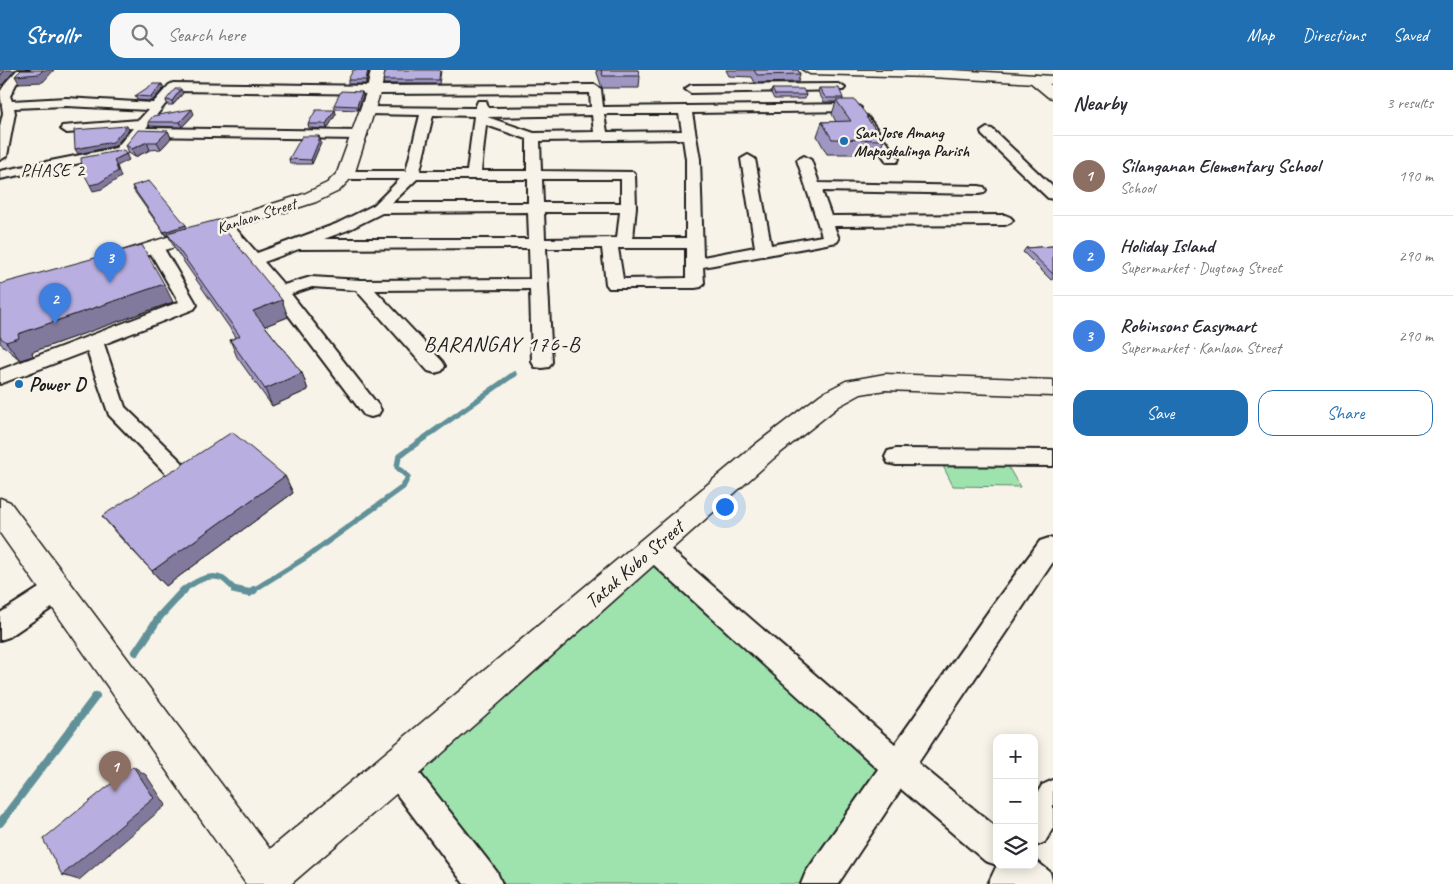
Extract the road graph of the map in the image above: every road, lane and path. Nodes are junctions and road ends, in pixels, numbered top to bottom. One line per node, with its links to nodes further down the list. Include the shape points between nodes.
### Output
1 (23, 70): 13 (street, via 10,83)
2 (378, 70): 11 (street, Kanlaon Street)
3 (810, 70): 4 (street)
4 (825, 70): 5 (street); 8 (street)
5 (941, 72): 6 (street)
6 (1036, 79): 7 (street); 12 (street)
7 (1053, 80)
8 (839, 88): 10 (street); 15 (street)
9 (484, 89): 11 (street); 17 (street, via 595,90); 20 (street)
10 (691, 89)
11 (374, 90): 14 (street, via 173,87); 16 (street, Kanlaon Street)
12 (1053, 94)
13 (4, 105): 21 (street); 27 (street)
14 (156, 107): 21 (street); 22 (street)
15 (855, 108): 18 (street); 32 (street)
16 (368, 110): 19 (street); 24 (street, Kanlaon Street)
17 (599, 110): 18 (street); 20 (street); 26 (street)
18 (685, 111): 25 (street)
19 (427, 112): 20 (street); 40 (street)
20 (481, 115): 28 (street); 39 (street)
21 (66, 120): 22 (street)
22 (139, 128): 24 (street); 35 (street, via 118,152)
23 (987, 132): 44 (street)
24 (360, 135): 37 (street, Kanlaon Street)
25 (689, 135): 26 (street); 51 (street, via 693,159)
26 (601, 136): 28 (street)
27 (2, 137): 30 (street)
28 (533, 137): 41 (street)
29 (48, 152): 35 (street, via 67,148)
30 (3, 158)
31 (748, 159): 56 (street)
32 (892, 159)
33 (1030, 159): 36 (street)
34 (804, 160): 42 (street)
35 (67, 163): 38 (street)
36 (1045, 169)
37 (345, 174): 40 (street); 50 (street, Kanlaon Street, via 333,187 310,198)
38 (0, 175)
39 (473, 175): 40 (street); 41 (street)
40 (412, 176): 46 (street)
41 (534, 176): 45 (street, via 628,175); 47 (street)
42 (814, 187): 43 (street); 48 (street)
43 (979, 190)
44 (1053, 195)
45 (628, 207): 47 (street); 54 (street)
46 (380, 208): 47 (street); 52 (street)
47 (536, 208): 53 (street)
48 (825, 220): 49 (street); 56 (street, via 831,239)
49 (1005, 220)
50 (225, 225): 55 (street, Kanlaon Street); 57 (street)
51 (694, 243): 54 (street); 58 (street)
52 (299, 244): 53 (street); 57 (street)
53 (537, 244): 54 (street); 60 (street)
54 (616, 244): 58 (street, via 615,284 695,283)
55 (155, 247): 59 (street, Kanlaon Street); 63 (street, via 188,305)
56 (764, 251): 58 (street)
57 (254, 260): 62 (street)
58 (695, 263)
59 (95, 266)
60 (539, 284): 61 (street); 64 (street)
61 (361, 286): 62 (street, via 312,282); 65 (street)
62 (280, 292): 68 (street)
63 (94, 342): 66 (street); 71 (street, via 116,410)
64 (542, 362)
65 (436, 366)
66 (0, 377)
67 (1053, 388): 73 (street, Tatak Kubo Street, via 902,382 856,387 817,409)
68 (371, 410)
69 (896, 457): 70 (street)
70 (1053, 458)
71 (183, 476)
72 (5, 527): 75 (street)
73 (652, 548): 77 (street); 78 (street, Tatak Kubo Street)
74 (1049, 548): 77 (street)
75 (59, 589): 76 (street); 84 (street)
76 (0, 628)
77 (898, 767): 81 (street); 86 (street)
78 (397, 769): 84 (street, Tatak Kubo Street); 85 (street)
79 (1053, 796): 80 (street)
80 (1038, 824)
81 (993, 846)
82 (1014, 869): 87 (street)
83 (1021, 869): 88 (street)
84 (269, 881)
85 (485, 884)
86 (818, 884)
87 (1005, 884)
88 (1038, 884)

